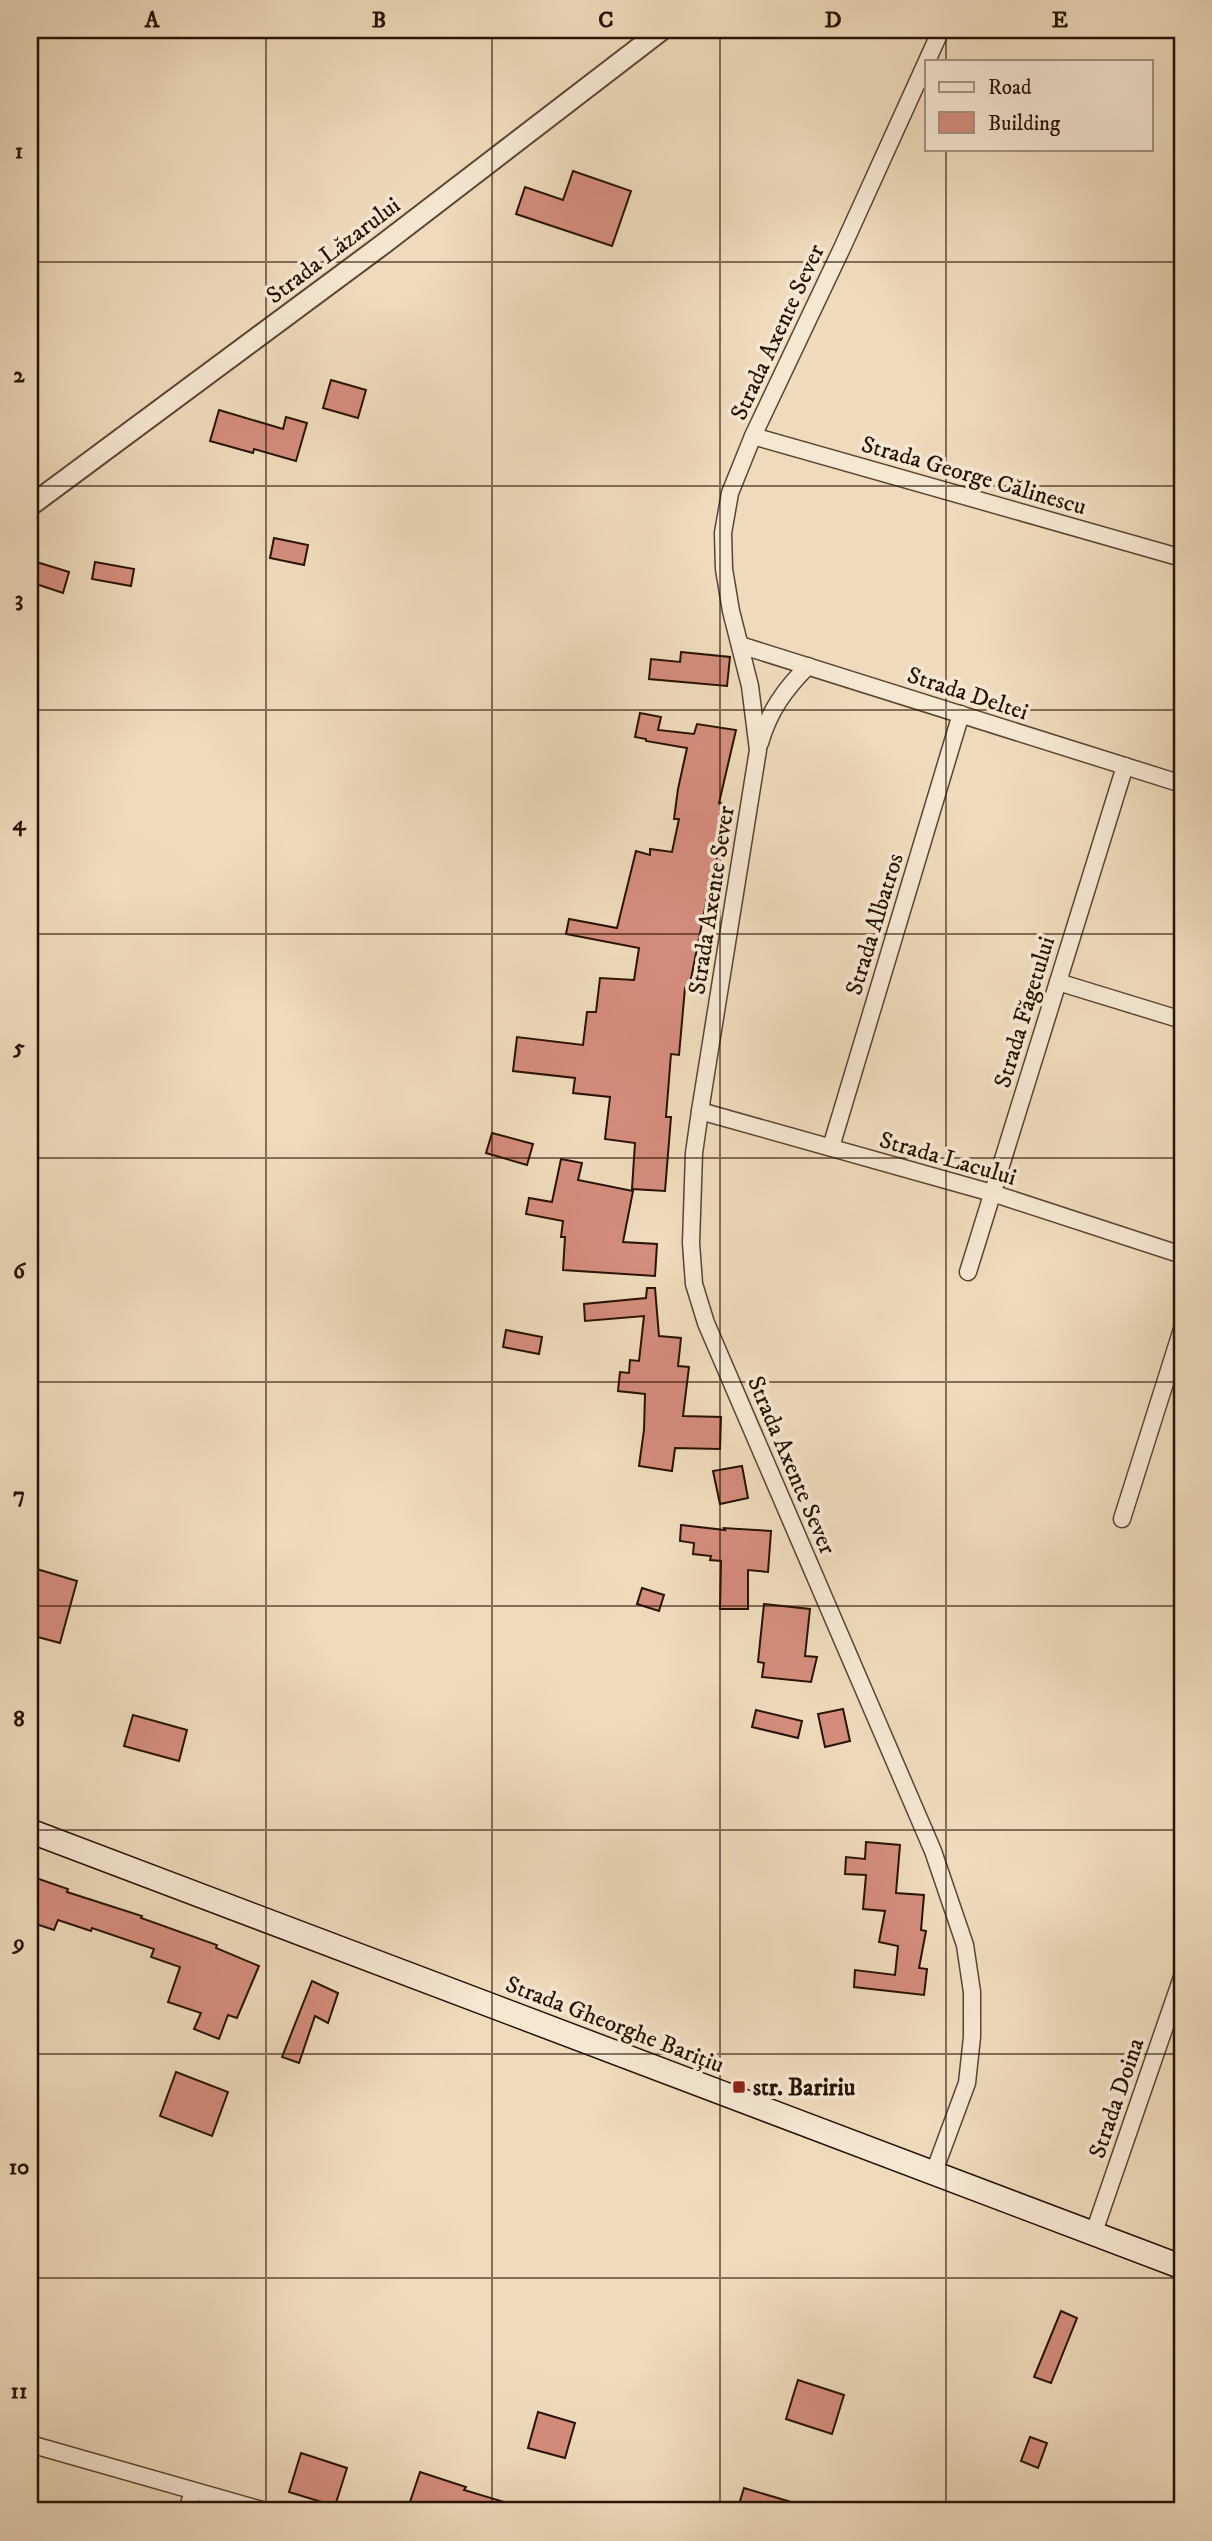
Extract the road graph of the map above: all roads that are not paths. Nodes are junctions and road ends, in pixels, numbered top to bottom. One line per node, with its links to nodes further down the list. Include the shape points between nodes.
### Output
1 (662, 30): 6 (street, Strada Lăzarului)
2 (941, 30): 3 (street, Strada Axente Sever)
3 (927, 60)
4 (925, 65): 5 (street, Strada Axente Sever)
5 (753, 436): 7 (street, Strada George Călinescu); 8 (street, Strada Axente Sever, via 730,493 723,533 724,569)
6 (30, 506)
7 (1182, 558)
8 (740, 645): 9 (street, Strada Deltei); 11 (street, Strada Axente Sever)
9 (808, 666): 10 (street, Strada Deltei); 11 (street, Strada Axente Sever, via 776,703)
10 (961, 714): 12 (street, Strada Deltei); 17 (street, Strada Albatros)
11 (758, 750): 16 (street, Strada Axente Sever)
12 (1125, 766): 13 (street, Strada Deltei); 14 (street, Strada Făgetului)
13 (1182, 784)
14 (1058, 982): 15 (street); 18 (street, Strada Făgetului)
15 (1182, 1020)
16 (699, 1111): 17 (street, Strada Lacului); 25 (street, Strada Axente Sever, via 691,1243 694,1284 706,1323 933,1851 965,1945 972,1992 967,2083)
17 (831, 1147): 18 (street, Strada Lacului)
18 (992, 1193): 19 (street, Strada Lacului); 20 (street, Strada Făgetului)
19 (1182, 1255)
20 (968, 1272)
21 (1182, 1329): 22 (street)
22 (1122, 1520)
23 (30, 1830): 25 (main road, Strada Gheorghe Barițiu)
24 (1182, 1977): 26 (street, Strada Doina)
25 (934, 2172): 26 (main road, Strada Gheorghe Barițiu)
26 (1093, 2235): 27 (main road, Strada Gheorghe Barițiu)
27 (1182, 2267)
28 (30, 2444): 29 (street)
29 (193, 2491): 30 (street); 31 (street)
30 (187, 2511)
31 (265, 2511)

